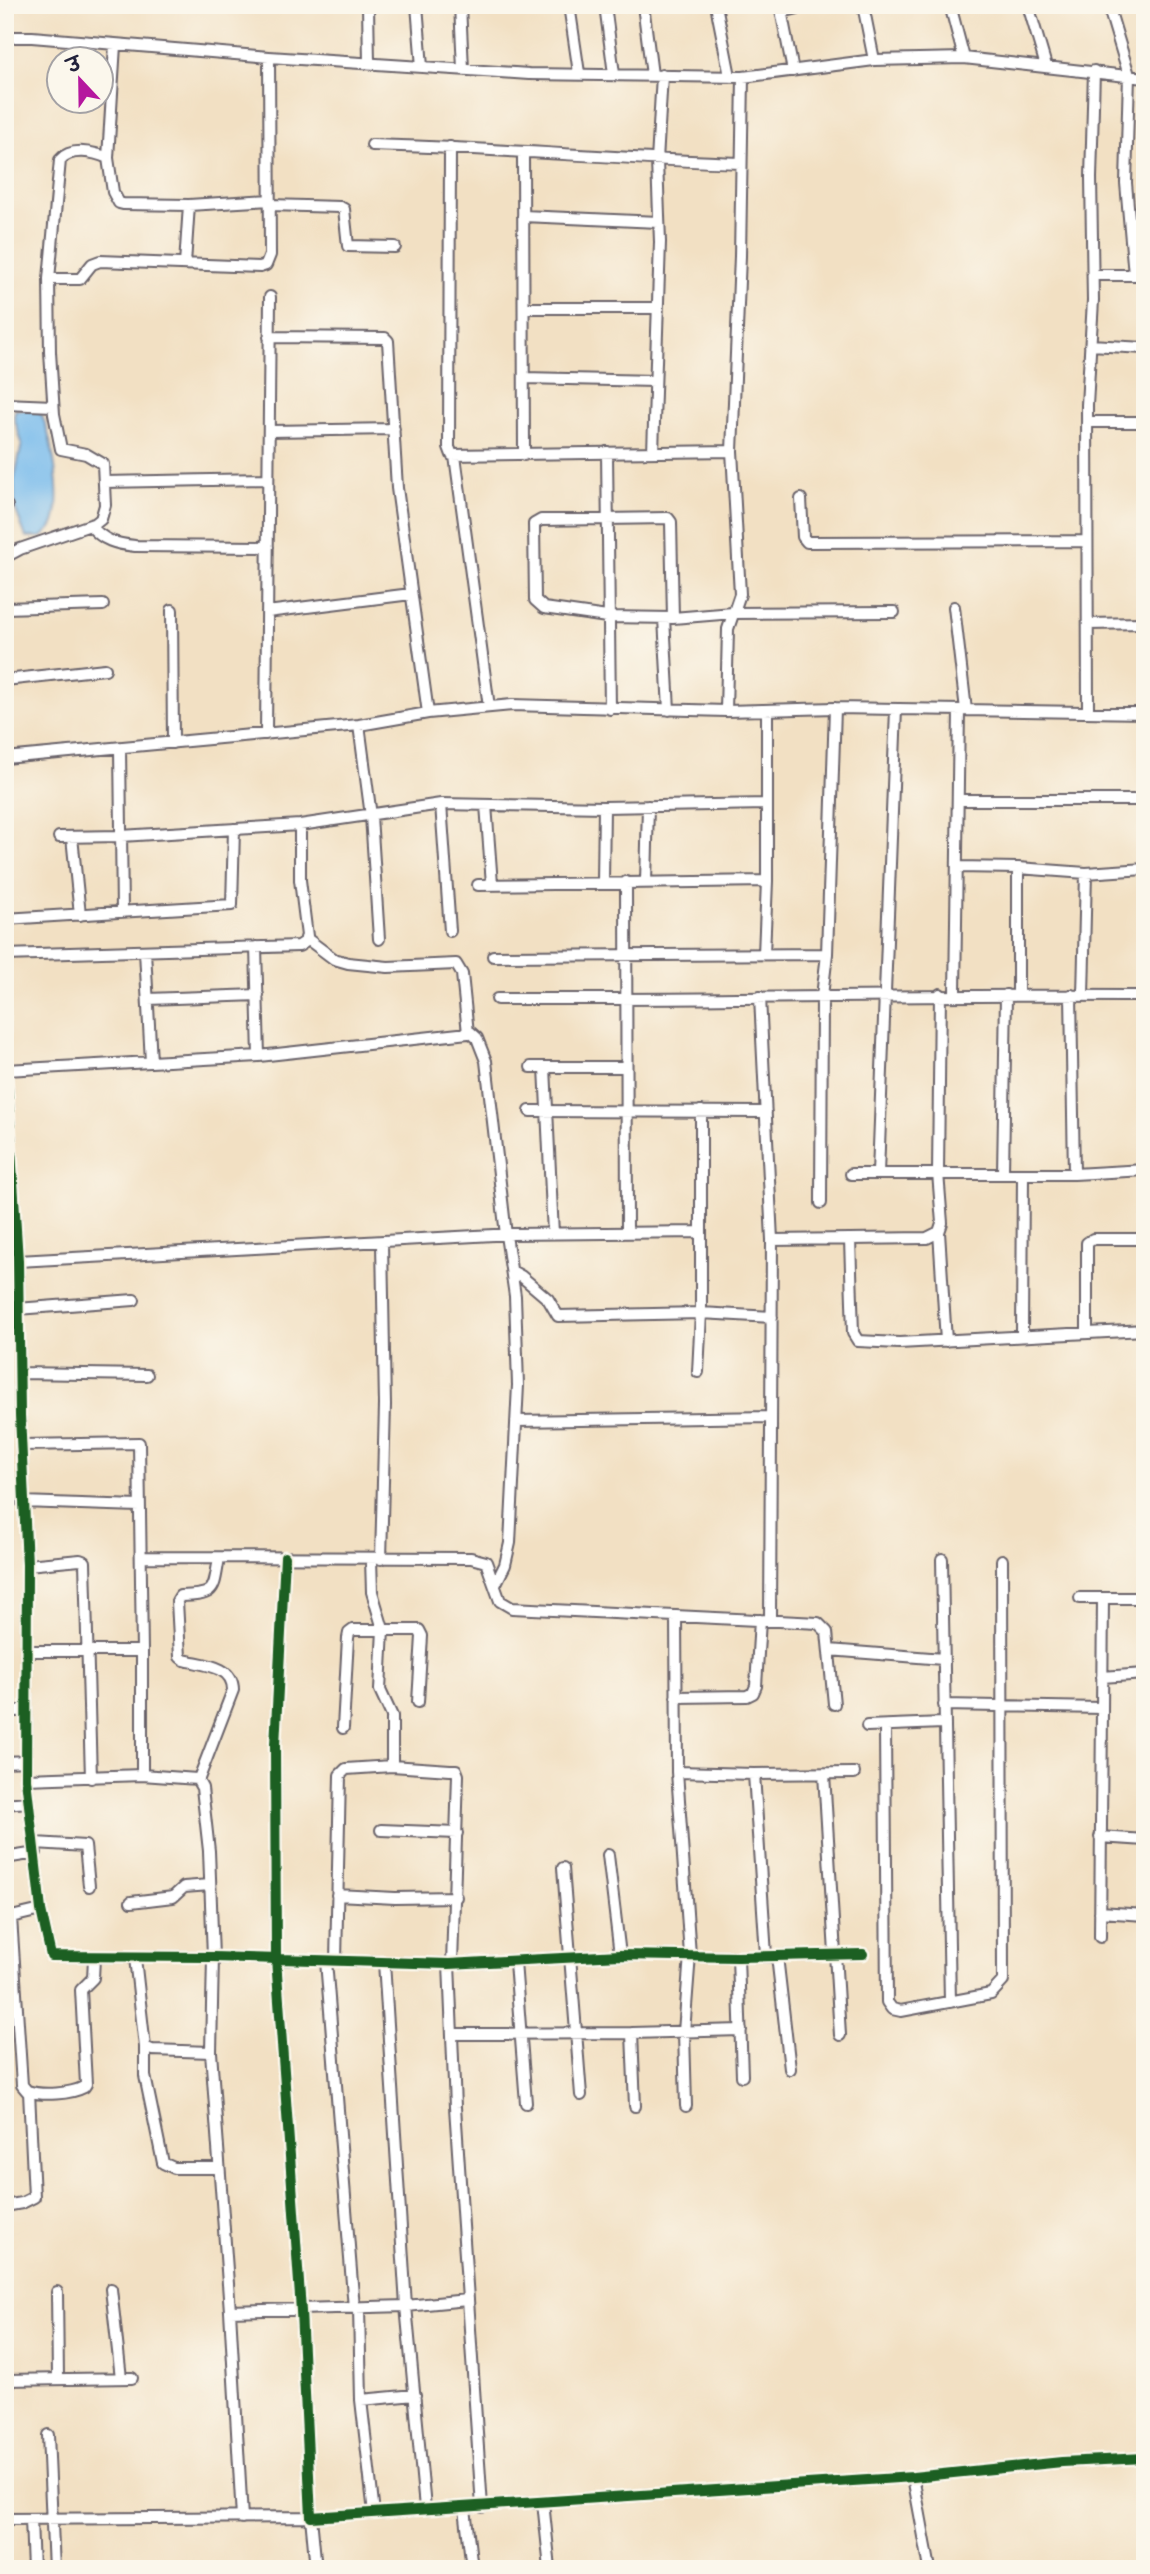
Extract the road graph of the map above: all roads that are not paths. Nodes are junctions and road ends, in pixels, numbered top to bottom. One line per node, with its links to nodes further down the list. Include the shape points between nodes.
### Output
1 (368, 5): 19 (street)
2 (417, 5): 21 (street)
3 (460, 5): 22 (street)
4 (569, 5): 25 (street)
5 (604, 5): 26 (street)
6 (643, 5): 27 (street)
7 (716, 5): 29 (street)
8 (810, 5): 13 (street)
9 (863, 5): 18 (street)
10 (950, 5): 17 (street)
11 (1028, 5): 20 (street)
12 (1108, 5): 28 (street)
13 (781, 9): 23 (street)
14 (5, 37): 15 (street)
15 (115, 45): 16 (street); 35 (street)
16 (269, 57): 19 (street); 38 (street)
17 (964, 58): 18 (street); 20 (street)
18 (874, 60): 23 (street)
19 (369, 63): 21 (street)
20 (1046, 66): 24 (street)
21 (422, 67): 22 (street)
22 (463, 69): 25 (street)
23 (793, 71): 30 (street)
24 (1094, 71): 28 (street); 44 (street)
25 (579, 73): 26 (street)
26 (614, 74): 27 (street)
27 (657, 75): 29 (street); 36 (street)
28 (1129, 75): 31 (street); 45 (street, via 1126,183)
29 (730, 76): 30 (street)
30 (743, 78): 37 (street)
31 (1145, 78)
32 (372, 145): 33 (street)
33 (450, 147): 34 (street); 65 (street, via 449,447)
34 (523, 152): 36 (street); 40 (street)
35 (108, 158): 39 (street, via 119,203); 46 (street, via 73,152 60,160)
36 (657, 161): 37 (street); 41 (street)
37 (741, 163): 61 (street)
38 (270, 203): 39 (street); 42 (street, via 344,209 348,246); 43 (street, via 270,261 266,265)
39 (189, 205): 43 (street)
40 (523, 216): 41 (street); 48 (street)
41 (659, 222): 49 (street)
42 (394, 247)
43 (185, 264): 46 (street, via 100,261 80,279)
44 (1093, 275): 45 (street); 51 (street)
45 (1139, 275)
46 (49, 278): 56 (street)
47 (270, 297): 50 (street)
48 (524, 308): 49 (street); 53 (street)
49 (657, 308): 54 (street)
50 (269, 337): 59 (street, via 385,338); 60 (street)
51 (1090, 345): 52 (street); 57 (street)
52 (1145, 348)
53 (524, 378): 54 (street); 64 (street)
54 (655, 381): 63 (street)
55 (5, 404): 56 (street)
56 (53, 406): 67 (street, via 61,449 99,460)
57 (1087, 422): 58 (street); 71 (street)
58 (1145, 422)
59 (394, 429): 60 (street); 74 (street)
60 (270, 431): 66 (street)
61 (732, 451): 63 (street); 81 (street, via 740,594)
62 (607, 452): 63 (street); 64 (street); 69 (street)
63 (653, 452)
64 (524, 455): 65 (street)
65 (455, 456): 88 (street)
66 (268, 479): 67 (street); 72 (street)
67 (104, 482): 70 (street, via 101,519)
68 (801, 499): 71 (street, via 807,542)
69 (607, 518): 82 (street); 82 (street, via 541,520 533,527 537,604); 83 (street, via 670,519)
70 (90, 526): 72 (street, via 100,537 117,544); 73 (street)
71 (1087, 541): 85 (street)
72 (268, 547): 79 (street)
73 (5, 557)
74 (411, 594): 79 (street); 97 (street)
75 (103, 605): 77 (street)
76 (954, 607): 94 (street)
77 (5, 608)
78 (172, 610): 101 (street)
79 (267, 612): 100 (street)
80 (894, 612): 81 (street)
81 (733, 614): 83 (street); 95 (street, via 728,629)
82 (607, 617): 83 (street); 90 (street)
83 (668, 618): 92 (street)
84 (1145, 623): 85 (street)
85 (1087, 624): 96 (street)
86 (105, 669): 87 (street)
87 (5, 680)
88 (489, 707): 90 (street); 97 (street)
89 (835, 708): 91 (street); 93 (street); 136 (street)
90 (610, 709): 92 (street)
91 (896, 709): 94 (street); 143 (street)
92 (669, 710): 95 (street)
93 (767, 710): 95 (street); 107 (street)
94 (963, 710): 96 (street); 104 (street)
95 (726, 711)
96 (1088, 712): 98 (street)
97 (428, 713): 99 (street)
98 (1145, 713)
99 (359, 725): 100 (street); 111 (street)
100 (266, 734): 101 (street)
101 (173, 743): 102 (street)
102 (120, 748): 103 (street); 114 (street)
103 (5, 758)
104 (958, 800): 105 (street); 117 (street)
105 (1145, 800)
106 (441, 804): 108 (street); 111 (street); 130 (street)
107 (767, 804): 109 (street); 121 (street)
108 (486, 805): 110 (street); 125 (street)
109 (648, 806): 110 (street); 124 (street)
110 (604, 807): 122 (street)
111 (371, 816): 112 (street); 132 (street)
112 (300, 825): 113 (street); 131 (street)
113 (234, 829): 114 (street); 127 (street, via 232,905)
114 (121, 836): 116 (street); 127 (street)
115 (59, 837): 116 (street)
116 (72, 837): 128 (street)
117 (957, 867): 118 (street); 141 (street)
118 (1018, 868): 120 (street); 144 (street)
119 (1145, 869): 120 (street)
120 (1086, 873): 145 (street)
121 (767, 881): 124 (street); 135 (street)
122 (603, 882): 123 (street); 125 (street)
123 (626, 882): 124 (street); 138 (street)
124 (646, 882)
125 (492, 884): 126 (street)
126 (478, 885)
127 (122, 912): 128 (street)
128 (80, 915): 129 (street)
129 (5, 919)
130 (450, 931)
131 (306, 938): 133 (street, via 299,946); 153 (street, via 334,959 348,963 388,967 456,964 462,974)
132 (379, 939)
133 (257, 947): 134 (street); 142 (street)
134 (145, 951): 137 (street); 149 (street)
135 (764, 954): 136 (street); 138 (street)
136 (827, 954): 146 (street)
137 (5, 955)
138 (626, 955): 139 (street); 151 (street)
139 (493, 956)
140 (940, 994): 141 (street); 143 (street); 170 (street)
141 (954, 994): 144 (street)
142 (258, 995): 149 (street); 154 (street)
143 (887, 995): 146 (street); 167 (street)
144 (1012, 995): 145 (street); 168 (street)
145 (1077, 995): 147 (street); 172 (street)
146 (822, 996): 148 (street); 173 (street)
147 (1145, 996)
148 (760, 997): 151 (street); 164 (street)
149 (148, 999): 155 (street)
150 (497, 999): 151 (street)
151 (626, 999): 158 (street)
152 (5, 1008): 159 (street)
153 (468, 1030): 154 (street, via 463,1035); 178 (street, via 477,1038 486,1060)
154 (259, 1056): 155 (street)
155 (150, 1062): 159 (street)
156 (531, 1067): 157 (street)
157 (545, 1067): 158 (street); 161 (street)
158 (625, 1067): 163 (street)
159 (6, 1070): 165 (street)
160 (530, 1111): 161 (street)
161 (547, 1111): 163 (street); 177 (street)
162 (701, 1111): 163 (street); 164 (street); 174 (street)
163 (626, 1112): 176 (street)
164 (766, 1112): 180 (street)
165 (9, 1169): 183 (street)
166 (1145, 1170): 172 (street)
167 (878, 1173): 169 (street); 170 (street)
168 (1003, 1173): 170 (street); 171 (street)
169 (851, 1174)
170 (938, 1174): 175 (street)
171 (1023, 1174): 172 (street); 191 (street)
172 (1074, 1174)
173 (821, 1203)
174 (701, 1232): 176 (street); 187 (street)
175 (939, 1232): 181 (street, via 927,1238); 192 (street)
176 (627, 1233): 177 (street)
177 (553, 1234): 178 (street)
178 (506, 1235): 182 (street); 184 (street)
179 (1145, 1239): 190 (street, via 1093,1239 1087,1243)
180 (772, 1240): 181 (street); 188 (street)
181 (850, 1240): 192 (street, via 856,1340)
182 (382, 1243): 183 (street); 206 (street, via 385,1405)
183 (18, 1261): 186 (street)
184 (512, 1271): 187 (street, via 548,1299 558,1317); 199 (street)
185 (134, 1300): 186 (street)
186 (17, 1309): 194 (street)
187 (701, 1313): 188 (street); 193 (street)
188 (772, 1317): 198 (street)
189 (1145, 1330): 190 (street)
190 (1087, 1332): 191 (street)
191 (1022, 1335): 192 (street)
192 (946, 1341)
193 (698, 1372)
194 (20, 1373): 195 (street); 197 (street)
195 (147, 1375)
196 (5, 1415): 197 (street)
197 (20, 1415): 200 (street)
198 (771, 1417): 199 (street); 215 (street)
199 (516, 1421): 210 (street, via 510,1543)
200 (23, 1445): 201 (street); 202 (street, via 139,1443)
201 (22, 1502): 202 (street); 209 (street)
202 (139, 1506): 203 (street)
203 (141, 1557): 205 (street); 220 (street)
204 (285, 1557): 205 (street); 206 (street); 277 (street, via 275,1745)
205 (219, 1558): 246 (street, via 209,1593 180,1596 177,1601 180,1657 223,1670 233,1684)
206 (376, 1559): 210 (street, via 480,1559 491,1570); 216 (street, via 372,1592)
207 (942, 1559): 221 (street)
208 (1002, 1560): 228 (street)
209 (27, 1565): 218 (street); 219 (street, via 85,1562)
210 (495, 1585): 214 (street, via 500,1601 512,1608)
211 (1080, 1598): 212 (street)
212 (1103, 1598): 213 (street); 223 (street)
213 (1145, 1598)
214 (676, 1616): 215 (street); 224 (street)
215 (765, 1620): 217 (street, via 823,1625); 224 (street, via 753,1693)
216 (383, 1629): 225 (street, via 421,1633); 235 (street, via 349,1633); 238 (street, via 380,1689 392,1716)
217 (829, 1650): 221 (street); 226 (street)
218 (27, 1651): 219 (street); 230 (street)
219 (88, 1651): 220 (street); 244 (street)
220 (142, 1651): 243 (street)
221 (943, 1659): 227 (street)
222 (1145, 1674): 223 (street)
223 (1102, 1677): 229 (street)
224 (676, 1697): 239 (street)
225 (418, 1702)
226 (834, 1704)
227 (944, 1705): 228 (street); 232 (street)
228 (1002, 1706): 229 (street); 282 (street, via 1003,1981 991,1994)
229 (1102, 1707): 251 (street)
230 (26, 1710): 231 (street); 236 (street)
231 (5, 1712)
232 (943, 1723): 234 (street); 282 (street)
233 (867, 1726): 234 (street)
234 (885, 1726): 282 (street, via 887,2002 901,2011)
235 (343, 1727)
236 (26, 1760): 237 (street); 245 (street)
237 (5, 1762)
238 (392, 1766): 250 (street, via 457,1772); 259 (street, via 346,1769 340,1775)
239 (677, 1772): 241 (street); 270 (street)
240 (854, 1773): 242 (street)
241 (754, 1774): 242 (street); 271 (street)
242 (824, 1774): 267 (street)
243 (142, 1775): 244 (street); 246 (street)
244 (91, 1778): 245 (street)
245 (26, 1779): 247 (street)
246 (198, 1781): 257 (street)
247 (27, 1802): 248 (street); 253 (street)
248 (5, 1804)
249 (381, 1830): 250 (street)
250 (457, 1833): 260 (street)
251 (1100, 1837): 252 (street); 263 (street)
252 (1145, 1840)
253 (35, 1848): 255 (street); 258 (street, via 85,1846); 262 (street)
254 (608, 1855): 269 (street)
255 (5, 1858)
256 (563, 1867): 273 (street)
257 (210, 1885): 261 (street, via 184,1887 173,1897); 272 (street)
258 (89, 1886)
259 (337, 1895): 260 (street); 278 (street)
260 (456, 1897): 281 (street)
261 (131, 1902)
262 (41, 1910): 265 (street); 275 (street, via 51,1956)
263 (1100, 1912): 264 (street); 266 (street)
264 (1145, 1915)
265 (8, 1918): 294 (street, via 22,2085)
266 (1100, 1937)
267 (835, 1954): 268 (street); 271 (street); 289 (street)
268 (863, 1954)
269 (620, 1955): 270 (street); 273 (street)
270 (690, 1955): 274 (street); 285 (street)
271 (772, 1956): 274 (street); 292 (street)
272 (213, 1957): 276 (street); 277 (street); 291 (street)
273 (570, 1957): 280 (street); 284 (street)
274 (738, 1957): 283 (street)
275 (94, 1958): 276 (street); 294 (street, via 93,1978 81,1990 86,2084 78,2090)
276 (135, 1958): 290 (street)
277 (276, 1959): 278 (street); 307 (street)
278 (331, 1961): 279 (street); 305 (street)
279 (384, 1962): 281 (street); 304 (street)
280 (515, 1962): 281 (street); 286 (street)
281 (451, 1964): 287 (street)
282 (950, 2002)
283 (741, 2030): 285 (street); 293 (street)
284 (576, 2032): 286 (street); 288 (street); 295 (street)
285 (684, 2032): 288 (street); 298 (street)
286 (519, 2033): 287 (street); 296 (street)
287 (452, 2034): 303 (street)
288 (632, 2034): 297 (street)
289 (840, 2035)
290 (145, 2047): 291 (street); 299 (street, via 145,2076 163,2163 174,2168)
291 (211, 2052): 299 (street)
292 (790, 2069)
293 (742, 2076)
294 (29, 2092): 300 (street, via 34,2197)
295 (581, 2095)
296 (526, 2103)
297 (635, 2106)
298 (686, 2106)
299 (219, 2168): 306 (street)
300 (5, 2206)
301 (111, 2289): 308 (street, via 127,2378)
302 (57, 2292): 308 (street)
303 (467, 2300): 304 (street); 316 (street)
304 (406, 2306): 305 (street); 310 (street)
305 (356, 2308): 307 (street); 311 (street)
306 (230, 2311): 307 (street); 321 (street)
307 (302, 2311): 320 (street)
308 (58, 2378): 309 (street)
309 (5, 2380)
310 (415, 2395): 311 (street); 317 (street)
311 (361, 2400): 319 (street)
312 (48, 2435): 324 (street)
313 (1145, 2458): 314 (street)
314 (913, 2477): 315 (street); 330 (street)
315 (542, 2502): 316 (street); 329 (street)
316 (482, 2507): 318 (street)
317 (425, 2508): 318 (street); 319 (street)
318 (465, 2508): 328 (street)
319 (374, 2513): 320 (street)
320 (311, 2517): 321 (street); 327 (street)
321 (242, 2518): 324 (street)
322 (5, 2519): 323 (street)
323 (31, 2519): 324 (street); 325 (street)
324 (52, 2519): 326 (street)
325 (33, 2569)
326 (54, 2569)
327 (316, 2569)
328 (472, 2569)
329 (550, 2569)
330 (930, 2569)

